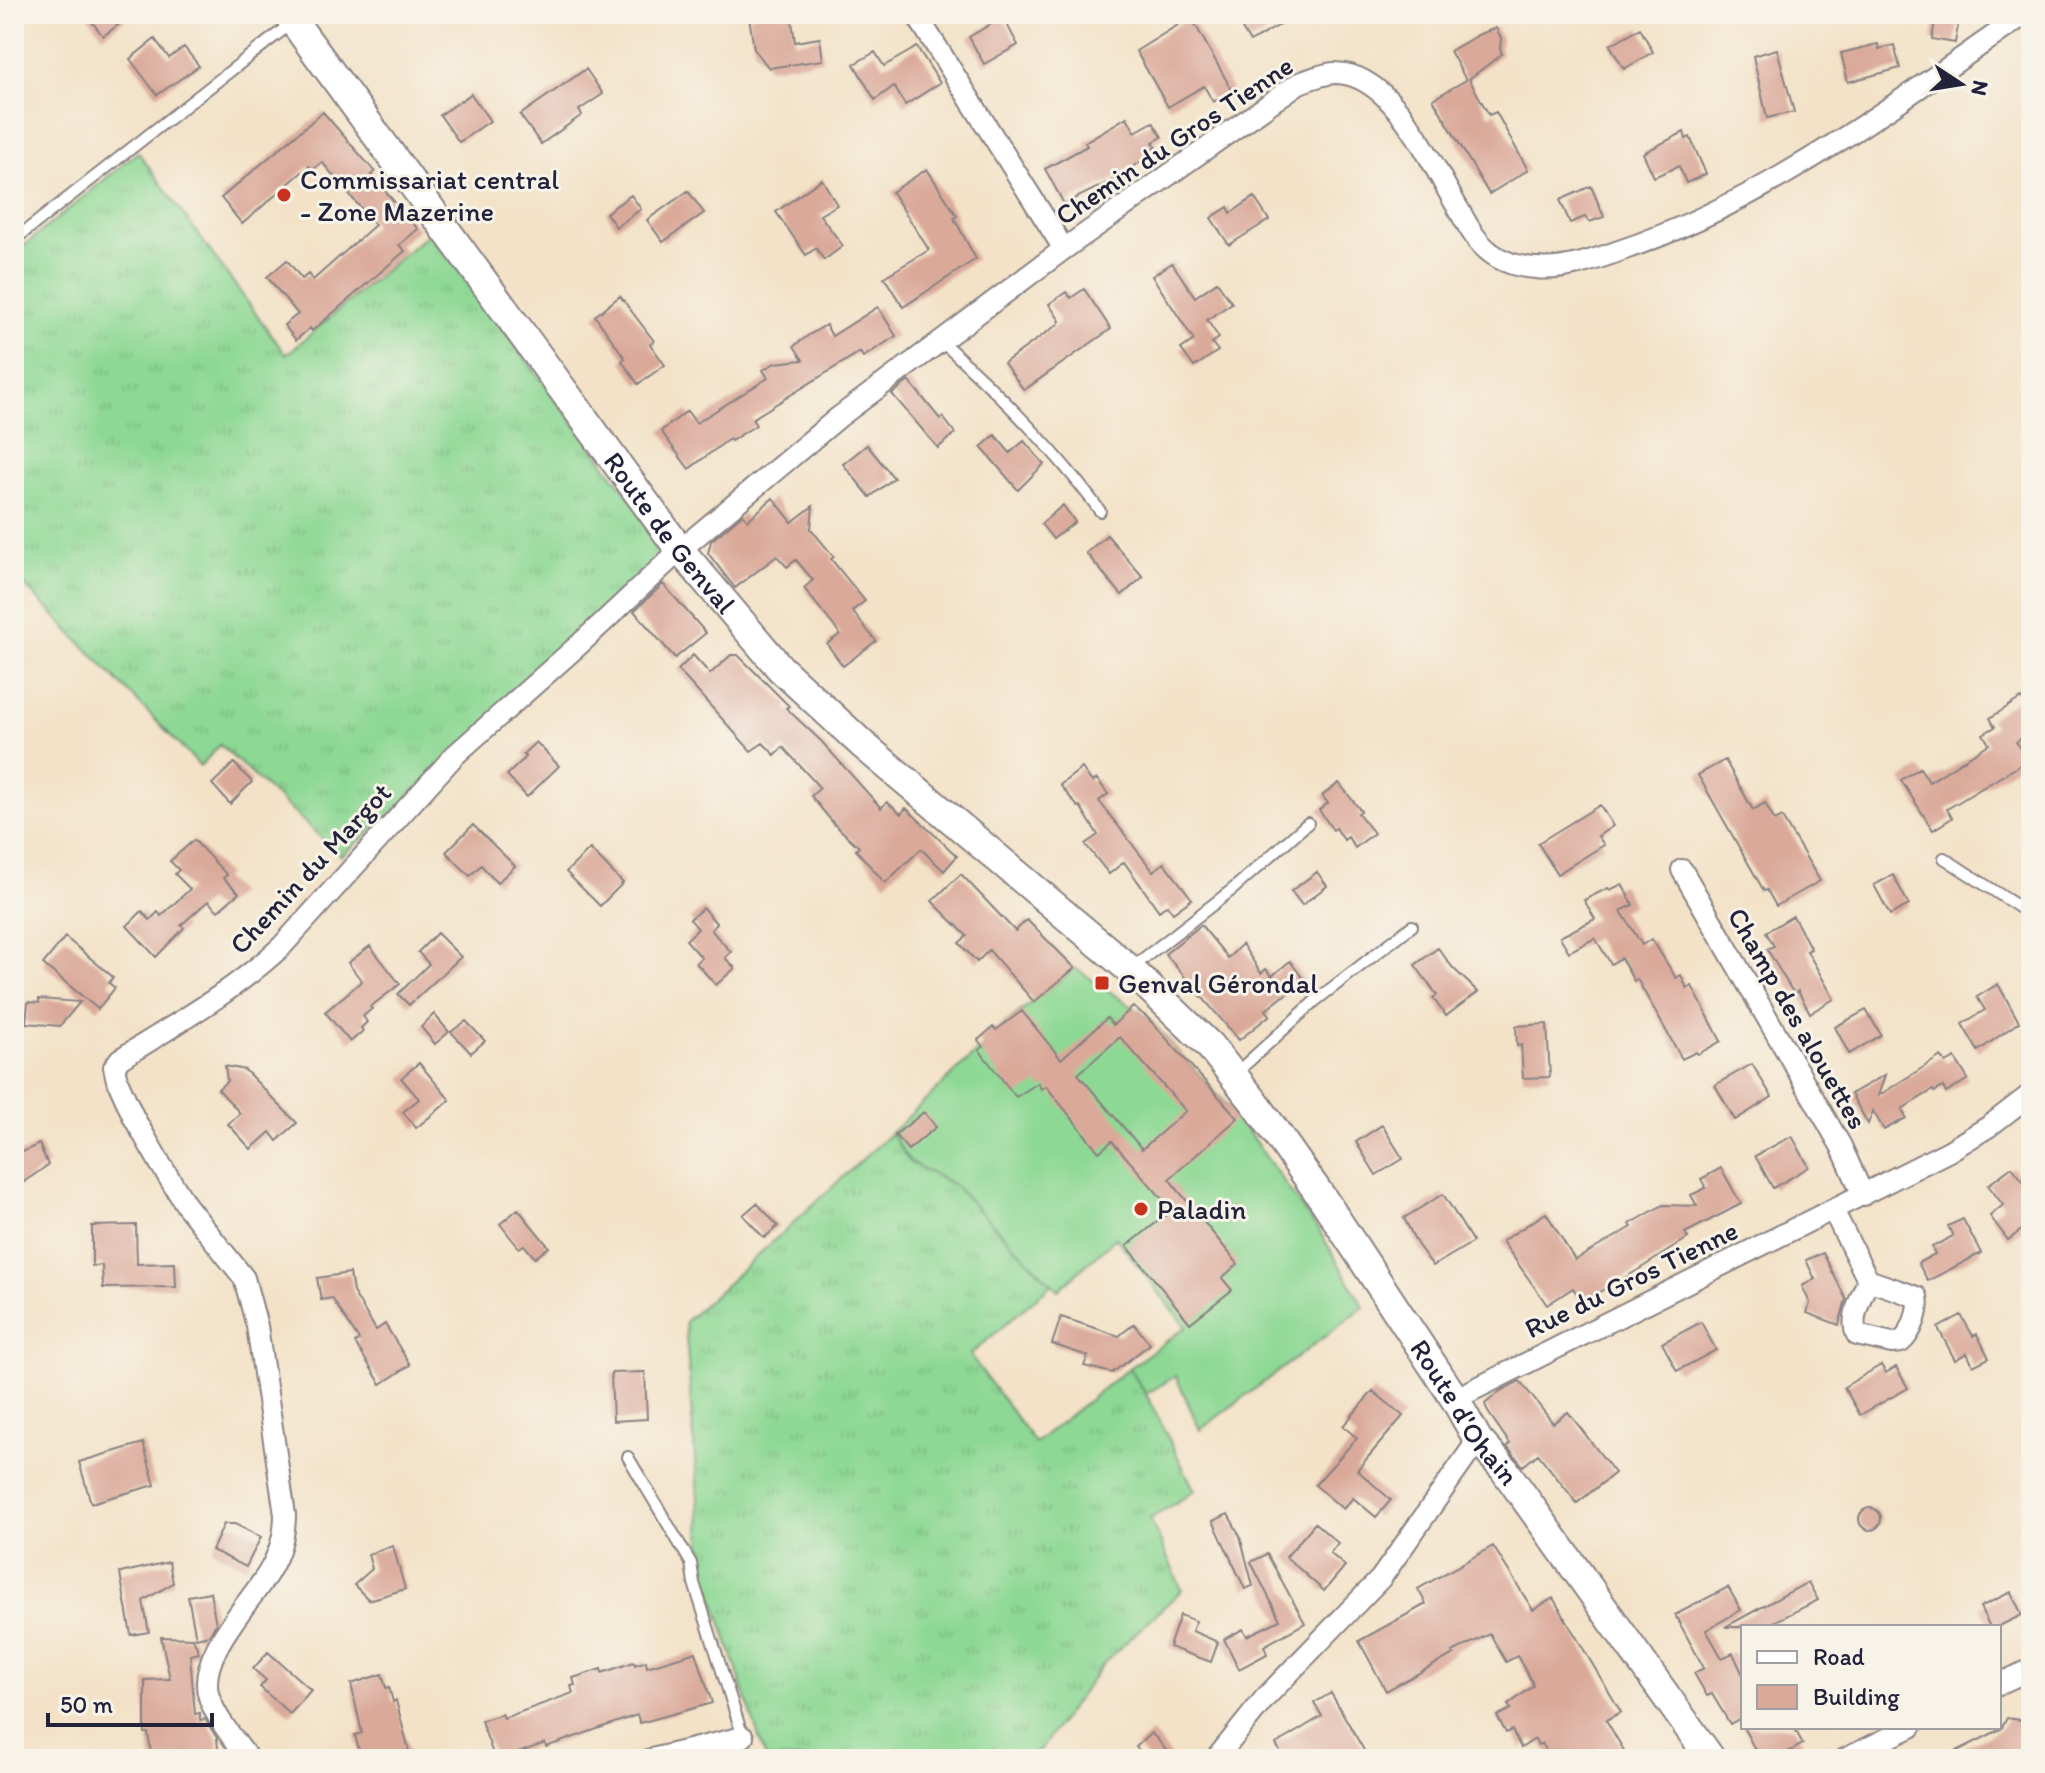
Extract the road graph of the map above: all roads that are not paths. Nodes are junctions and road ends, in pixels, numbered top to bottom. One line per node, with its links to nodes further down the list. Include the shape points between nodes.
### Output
1 (916, 14): 5 (street)
2 (2025, 14): 5 (street, Chemin du Gros Tienne, via 1844,139 1752,191 1654,239 1565,267 1515,265 1492,254 1475,237 1387,96 1368,81 1335,73 1299,83)
3 (291, 18): 4 (lane); 8 (main road, Route de Genval)
4 (14, 240)
5 (1064, 249): 6 (street, Chemin du Gros Tienne)
6 (941, 341): 7 (lane, via 1030,426); 8 (street, Chemin du Gros Tienne, via 839,417)
7 (1100, 511)
8 (680, 550): 14 (main road, Route de Genval, via 819,706); 28 (street, Chemin du Margot, via 455,755 260,967 114,1067 134,1118 161,1165 244,1278 257,1326 285,1531 268,1573 220,1644 207,1684 222,1723)
9 (1308, 823): 14 (lane)
10 (1944, 858): 12 (lane)
11 (1682, 870): 17 (street, Champ des alouettes, via 1841,1146)
12 (2031, 915)
13 (1412, 926): 15 (lane, via 1315,1001)
14 (1131, 972): 15 (main road, Route d'Ohain, via 1209,1045)
15 (1233, 1076): 20 (main road, Route d'Ohain, via 1325,1202)
16 (2031, 1094): 17 (street, Rue du Gros Tienne, via 1956,1147)
17 (1863, 1195): 18 (street, Rue du Gros Tienne)
18 (1833, 1210): 19 (street); 20 (street, Rue du Gros Tienne)
19 (1868, 1280)
20 (1455, 1399): 21 (main road, Route d'Ohain)
21 (1478, 1440): 27 (main road, Route d'Ohain, via 1504,1469); 30 (street, via 1381,1578 1265,1698)
22 (628, 1457): 26 (lane, via 691,1563)
23 (2031, 1669): 24 (street)
24 (2001, 1683)
25 (1907, 1729): 31 (street)
26 (743, 1737): 29 (street)
27 (1703, 1754)
28 (248, 1759)
29 (652, 1759)
30 (1216, 1759)
31 (1845, 1759)

